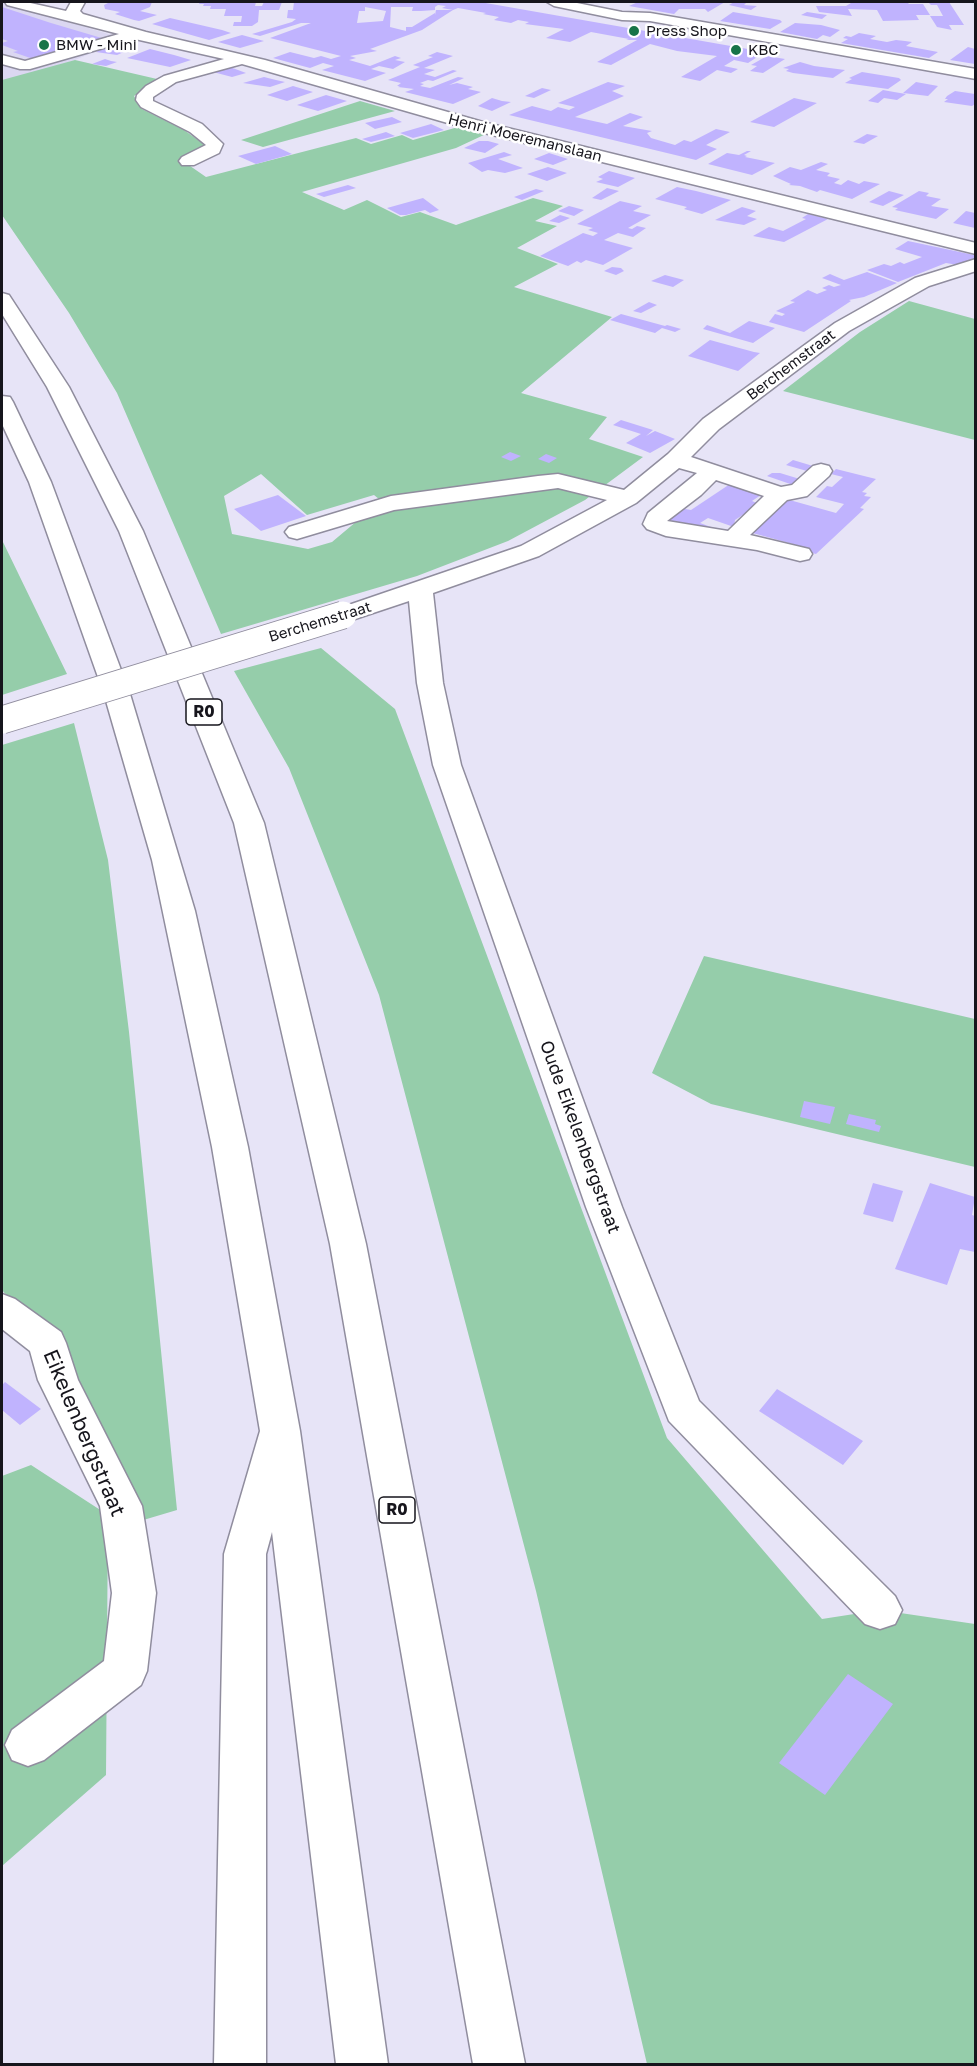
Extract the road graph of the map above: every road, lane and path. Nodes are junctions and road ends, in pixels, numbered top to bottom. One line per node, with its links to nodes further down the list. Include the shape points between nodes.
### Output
1 (12, 2): 3 (main road, Henri Moeremanslaan, via 53,13)
2 (547, 2): 7 (main road, via 640,22)
3 (78, 9): 4 (main road, Henri Moeremanslaan)
4 (134, 34): 5 (main road, Henri Moeremanslaan); 6 (main road, via 25,66)
5 (242, 58): 10 (main road, via 170,79 146,95 147,104 196,128 215,144 213,149); 11 (main road, Henri Moeremanslaan, via 449,119)
6 (2, 59)
7 (946, 72): 8 (main road); 9 (main road)
8 (975, 74)
9 (975, 81)
10 (188, 161)
11 (975, 249)
12 (975, 265): 15 (main road, Berchemstraat, via 922,282 842,327 711,424)
13 (2, 298): 31 (main road, R0, via 58,387 131,531 249,823 348,1244)
14 (2, 402): 26 (main road, via 57,526 117,694 167,860 230,1147)
15 (676, 459): 16 (main road); 19 (main road, Berchemstraat)
16 (712, 471): 18 (main road); 21 (main road, via 659,515 655,524 684,533)
17 (821, 471): 18 (main road, via 799,491)
18 (780, 494): 21 (main road)
19 (628, 498): 20 (main road, via 558,481 538,483 391,502); 23 (main road, Berchemstraat, via 530,550)
20 (297, 532)
21 (734, 539): 22 (main road)
22 (800, 554)
23 (420, 590): 24 (main road, Berchemstraat, bridge); 27 (main road, Oude Eikelenbergstraat, via 430,683 447,765 604,1207 683,1410)
24 (2, 720)
25 (2, 1309): 28 (main road, Eikelenbergstraat, via 47,1343 58,1380 121,1506 134,1593 125,1671)
26 (280, 1431): 29 (main road, via 245,1554); 30 (main road)
27 (880, 1610)
28 (28, 1745)
29 (240, 2064)
30 (362, 2064)
31 (499, 2064)

